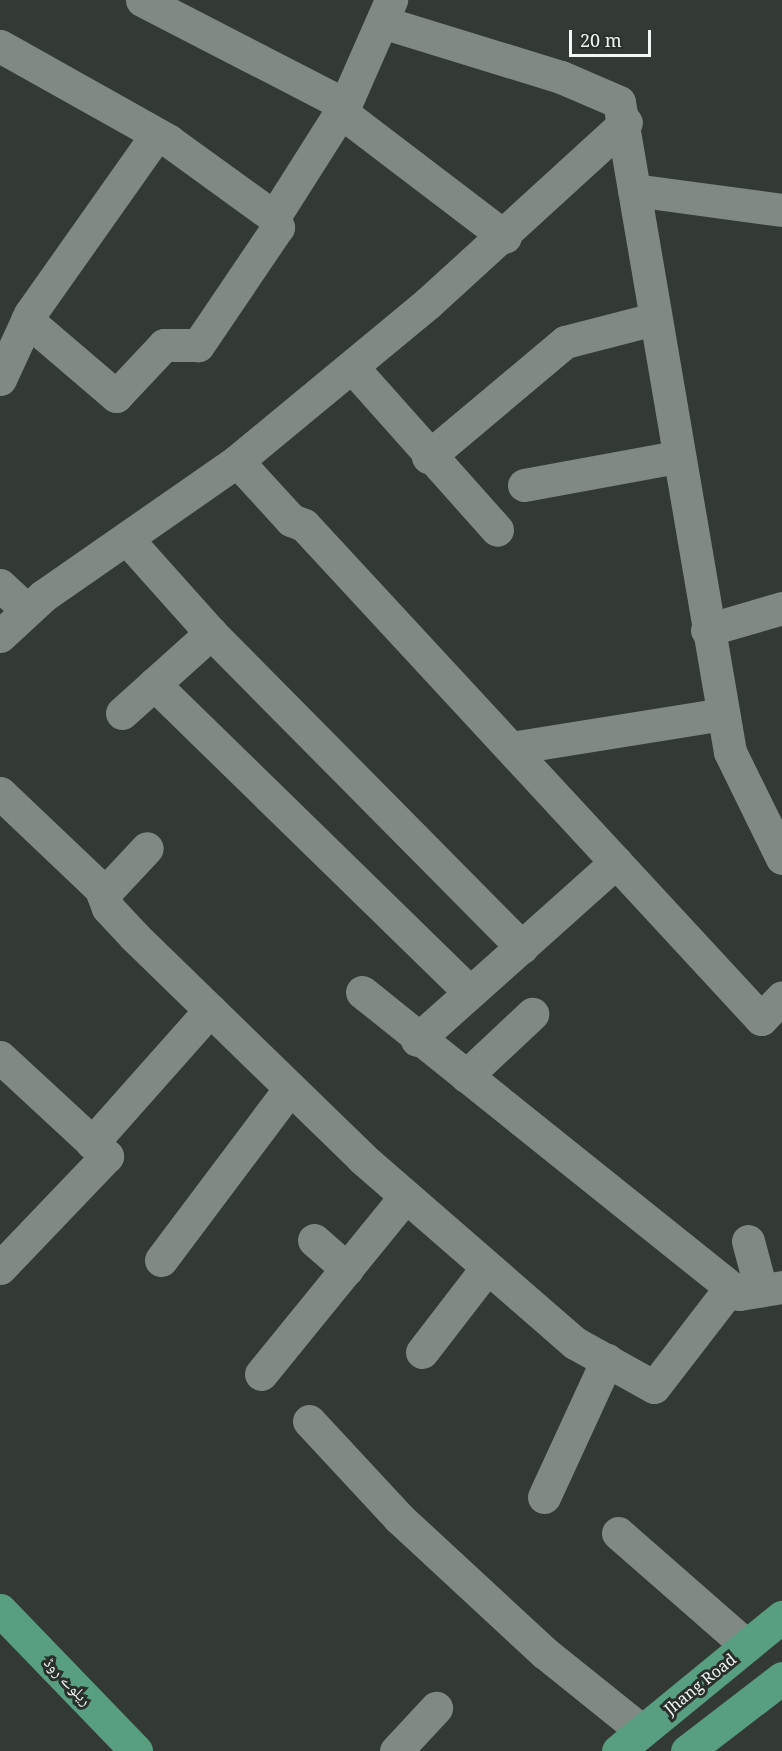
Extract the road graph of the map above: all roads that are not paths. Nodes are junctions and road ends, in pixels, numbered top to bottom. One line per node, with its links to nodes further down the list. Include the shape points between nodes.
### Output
1 (142, 0): 4 (street)
2 (385, 7): 4 (street); 5 (street, via 610,94)
3 (0, 46): 6 (street)
4 (343, 108): 9 (street); 10 (street)
5 (626, 122): 7 (street); 10 (street)
6 (157, 134): 9 (street); 12 (street)
7 (634, 190): 8 (street); 11 (street)
8 (782, 210)
9 (274, 217): 12 (street, via 274,237 198,345 164,345 116,396)
10 (505, 237): 13 (street)
11 (654, 319): 15 (street, via 565,342); 16 (street)
12 (27, 320): 14 (street)
13 (352, 367): 15 (street); 17 (street)
14 (0, 379)
15 (429, 457): 19 (street)
16 (676, 457): 18 (street); 24 (street)
17 (237, 461): 20 (street); 30 (street, via 291,520 304,525)
18 (524, 485)
19 (497, 530)
20 (127, 539): 23 (street); 25 (street)
21 (0, 585): 23 (street)
22 (782, 608): 24 (street)
23 (27, 609): 26 (street)
24 (707, 630): 29 (street)
25 (211, 633): 27 (street); 36 (street)
26 (0, 636)
27 (154, 684): 28 (street); 38 (street)
28 (122, 713)
29 (723, 714): 30 (street); 33 (street, via 730,752)
30 (511, 748): 34 (street)
31 (0, 793): 35 (street)
32 (147, 848): 35 (street)
33 (782, 858)
34 (616, 862): 36 (street); 39 (street, via 761,1019)
35 (103, 895): 40 (street, via 108,908)
36 (522, 947): 38 (street)
37 (362, 992): 42 (street)
38 (470, 993): 42 (street)
39 (782, 997)
40 (210, 1010): 45 (street); 46 (street)
41 (532, 1014): 44 (street)
42 (417, 1040): 44 (street)
43 (0, 1057): 46 (street)
44 (466, 1076): 54 (street)
45 (290, 1088): 47 (street); 50 (street)
46 (92, 1143): 51 (street, via 107,1156)
47 (405, 1197): 52 (street); 53 (street)
48 (314, 1240): 52 (street)
49 (748, 1241): 54 (street)
50 (161, 1260)
51 (0, 1268)
52 (346, 1269): 57 (street)
53 (486, 1269): 55 (street); 56 (street, via 575,1343)
54 (758, 1288): 56 (street, via 654,1387)
55 (422, 1352)
56 (607, 1360): 59 (street)
57 (261, 1374)
58 (309, 1421): 66 (street, via 399,1518 545,1653)
59 (544, 1497)
60 (618, 1533): 63 (street)
61 (0, 1611): 68 (main road, ریلوے روڈ)
62 (782, 1617): 63 (main road, Jhang Road)
63 (747, 1646): 66 (main road, Jhang Road)
64 (782, 1678): 67 (main road)
65 (436, 1708): 69 (street)
66 (630, 1741)
67 (698, 1747)
68 (136, 1751)
69 (396, 1751)

